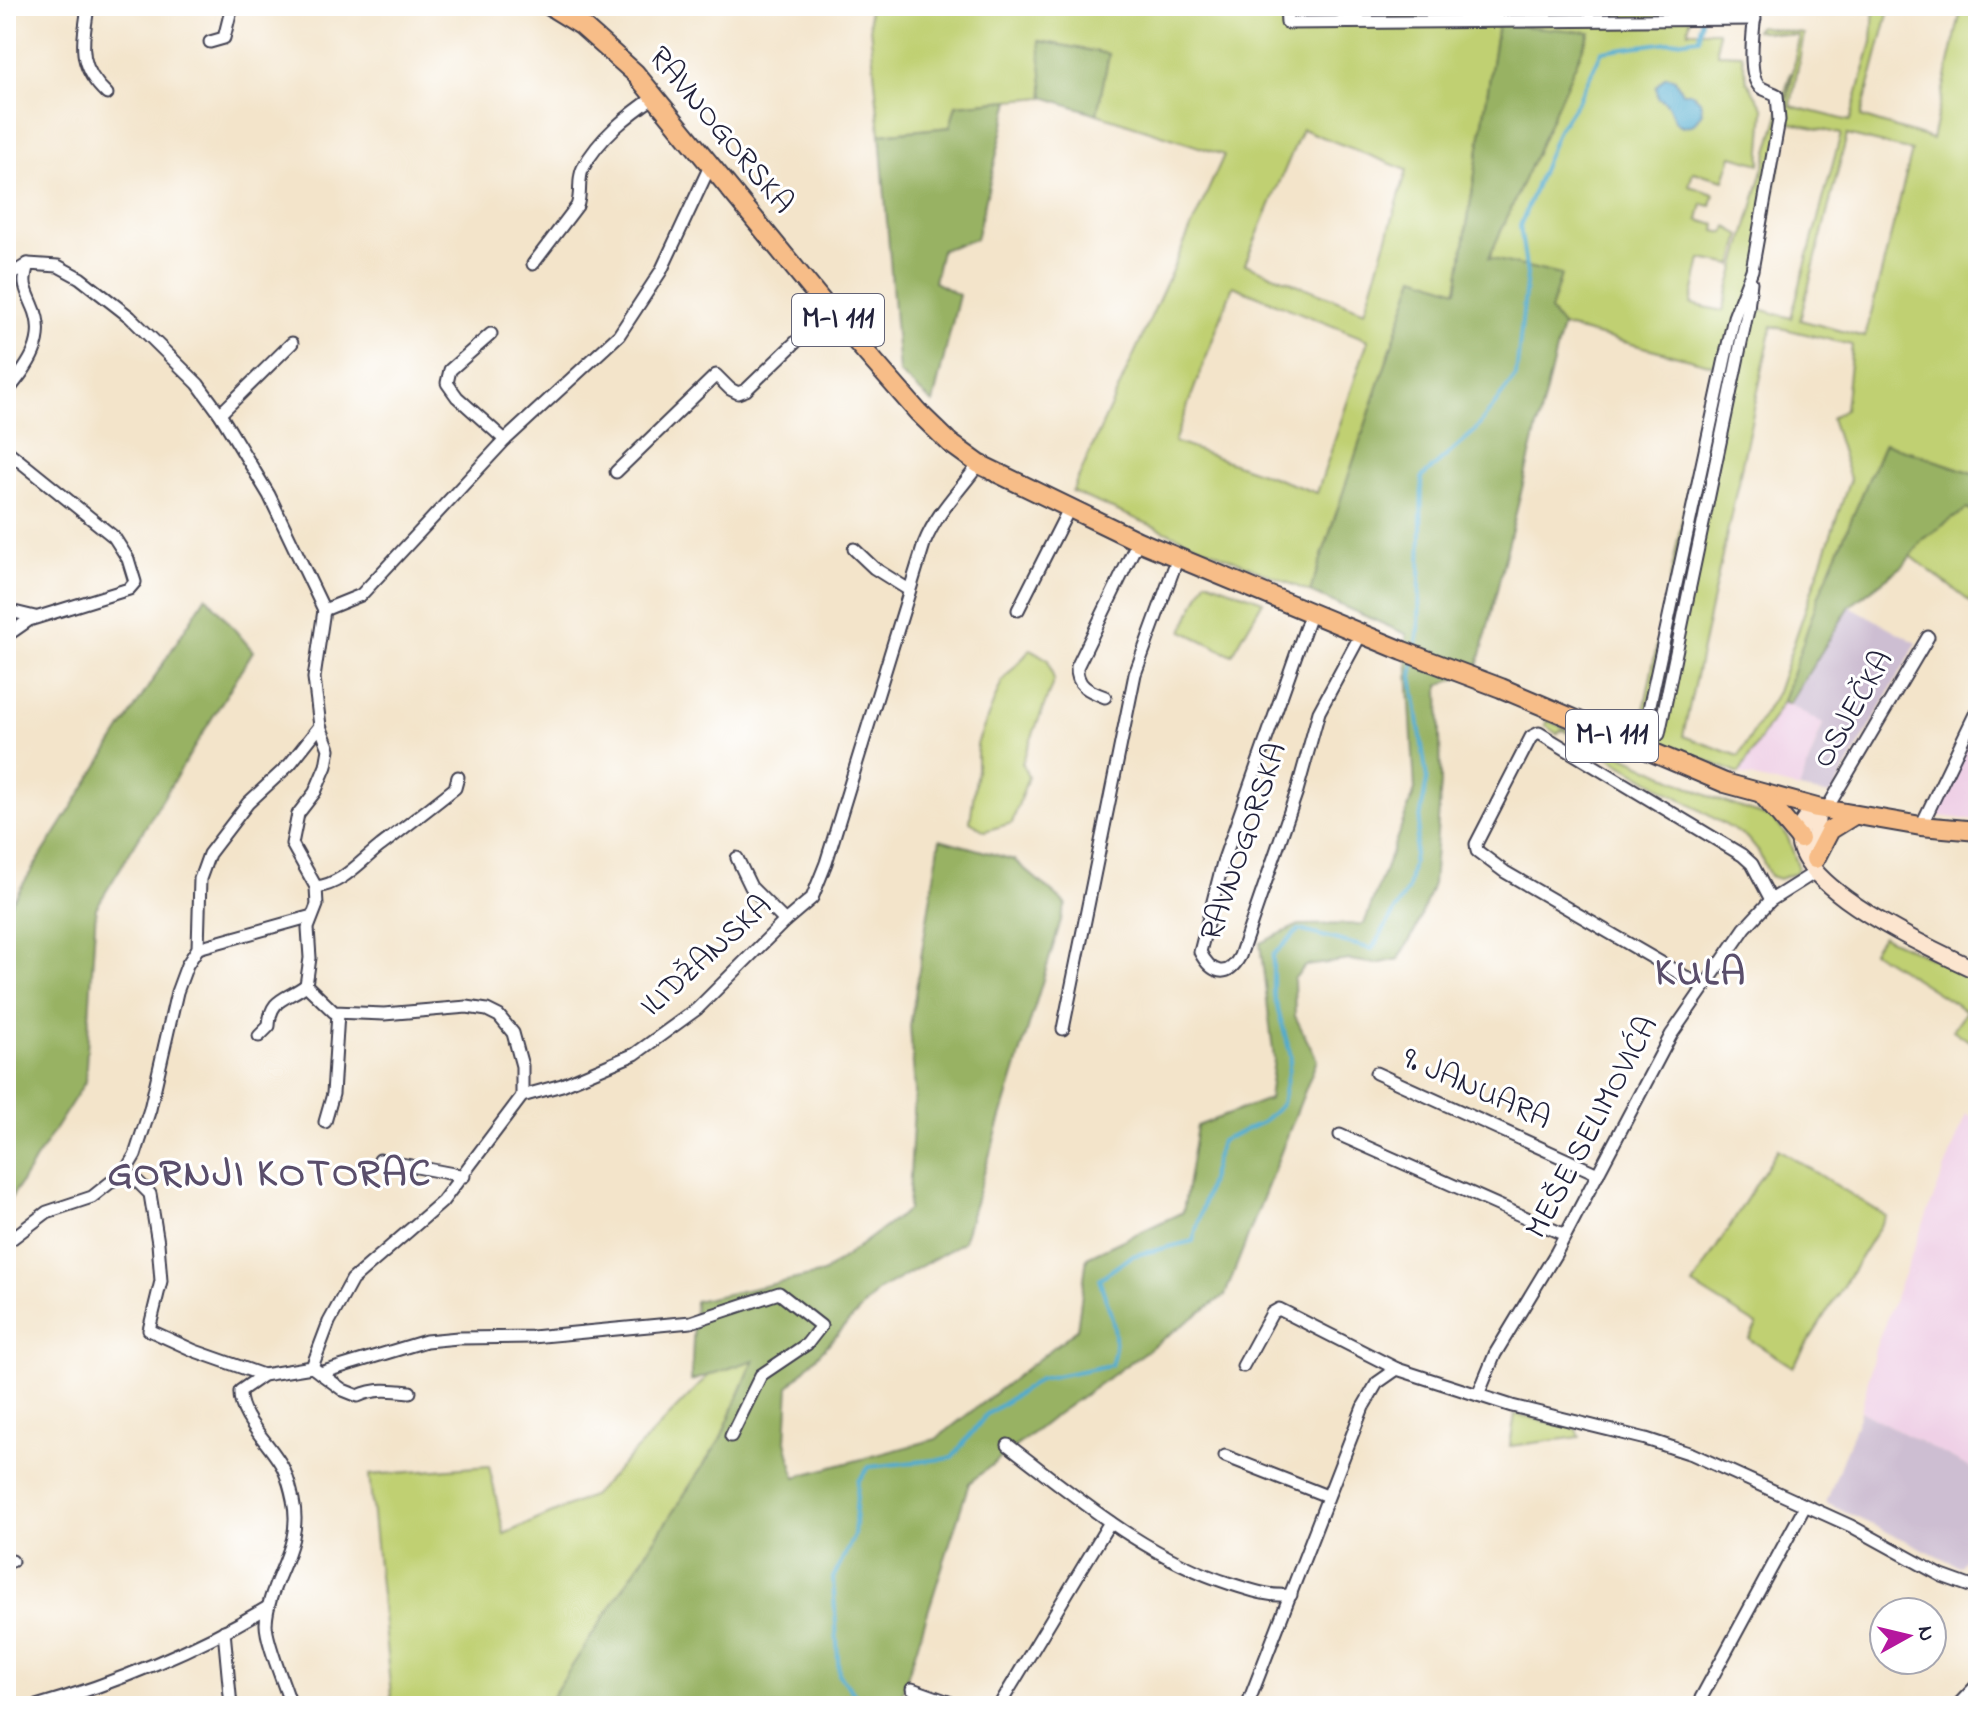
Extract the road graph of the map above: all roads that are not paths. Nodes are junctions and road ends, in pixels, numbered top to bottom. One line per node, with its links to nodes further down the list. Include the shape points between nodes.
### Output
1 (88, 6): 7 (street, via 82,50 91,80)
2 (232, 6): 6 (street, via 224,38)
3 (550, 6): 8 (main road, RAVNOGORSKA / M-I 111, via 611,50)
4 (1286, 6): 5 (street, via 1287,23 1726,19)
5 (1755, 12): 38 (street, via 1754,78 1777,95 1779,120 1752,270 1734,317 1644,732)
6 (210, 42)
7 (107, 94)
8 (656, 96): 9 (main road, RAVNOGORSKA / M-I 111); 11 (street, via 624,118 583,169 577,206)
9 (711, 164): 13 (main road, RAVNOGORSKA / M-I 111); 18 (street, via 661,271 619,335)
10 (28, 264): 12 (street); 16 (street, via 23,281 36,311 39,338 33,359); 17 (street, via 58,266 130,317 198,384)
11 (533, 264)
12 (6, 278)
13 (829, 310): 20 (main road, RAVNOGORSKA / M-I 111, via 918,412); 21 (street, via 746,390 730,389 716,375)
14 (491, 334): 18 (street, via 450,370 447,383)
15 (292, 343): 17 (street)
16 (6, 393)
17 (220, 414): 28 (street, via 269,495)
18 (505, 440): 28 (street, via 361,595)
19 (6, 450): 31 (street, via 114,537 135,582 129,589)
20 (979, 464): 22 (main road, RAVNOGORSKA / M-I 111); 26 (street, ILIDŽANSKA, via 941,510)
21 (616, 472)
22 (1069, 509): 23 (main road, RAVNOGORSKA / M-I 111); 29 (street)
23 (1138, 541): 25 (main road, RAVNOGORSKA / M-I 111); 35 (street, via 1077,667 1087,690)
24 (854, 549): 26 (street)
25 (1178, 557): 30 (main road, RAVNOGORSKA / M-I 111); 57 (street, via 1135,674)
26 (909, 590): 51 (street, ILIDŽANSKA, via 820,881 812,898)
27 (6, 610): 31 (street)
28 (324, 610): 37 (street, via 314,678)
29 (1018, 610)
30 (1311, 612): 32 (main road, RAVNOGORSKA / M-I 111); 32 (street, RAVNOGORSKA, via 1223,862 1200,952 1217,971 1234,967 1240,956 1319,712)
31 (35, 617): 33 (street)
32 (1361, 634): 38 (main road, RAVNOGORSKA / M-I 111)
33 (6, 636)
34 (1928, 637): 41 (street, OSJEČKA)
35 (1105, 697)
36 (1978, 708): 43 (street)
37 (320, 726): 48 (street, via 329,749 326,766 298,814 292,844); 52 (street, via 209,854 200,879)
38 (1649, 746): 40 (main road, RAVNOGORSKA / M-I 111)
39 (458, 777): 48 (street, via 455,788 354,870)
40 (1763, 795): 41 (main road, RAVNOGORSKA / M-I 111); 45 (main road)
41 (1822, 809): 42 (main road, RAVNOGORSKA / M-I 111); 45 (main road, via 1803,821); 47 (main road)
42 (1854, 815): 43 (main road, RAVNOGORSKA / M-I 111); 47 (main road, via 1830,830)
43 (1921, 826): 44 (main road, RAVNOGORSKA / M-I 111)
44 (1978, 831)
45 (1800, 839): 47 (main road, via 1804,857)
46 (737, 858): 51 (street, via 751,887)
47 (1814, 866): 49 (street, MEŠE SELIMOVIĆA); 53 (main road, via 1885,925)
48 (316, 887): 50 (street)
49 (1771, 900): 55 (street, MEŠE SELIMOVIĆA); 55 (street, via 1742,855 1539,733 1531,737 1477,851)
50 (312, 916): 52 (street); 54 (street)
51 (785, 921): 60 (street, ILIDŽANSKA, via 697,1009 635,1054)
52 (198, 948): 64 (street, via 177,992 150,1109)
53 (1978, 971)
54 (306, 985): 56 (street); 58 (street, via 275,1004 269,1026)
55 (1703, 987): 65 (street, MEŠE SELIMOVIĆA, via 1657,1060)
56 (338, 1013): 60 (street, via 487,1010 513,1033 522,1066); 61 (street, via 333,1094)
57 (1063, 1029)
58 (259, 1036)
59 (1376, 1073): 65 (street, 9. JANUARA)
60 (522, 1096): 66 (street)
61 (325, 1122)
62 (1340, 1135): 67 (street)
63 (380, 1160): 66 (street)
64 (126, 1170): 68 (street, via 92,1197 47,1212); 72 (street, via 150,1194 158,1243 161,1281 149,1330)
65 (1598, 1174): 67 (street, MEŠE SELIMOVIĆA)
66 (464, 1176): 71 (street, via 442,1202 352,1280 329,1322)
67 (1565, 1235): 74 (street, MEŠE SELIMOVIĆA, via 1495,1354)
68 (6, 1243)
69 (1243, 1366): 70 (street, via 1279,1309)
70 (1397, 1369): 74 (street); 78 (street, via 1370,1395)
71 (316, 1370): 72 (street); 73 (street, via 358,1396); 75 (street, via 426,1341 691,1322 779,1293 821,1326 807,1344 761,1375)
72 (263, 1375): 83 (street, via 240,1391 240,1400 285,1471 295,1514 293,1545)
73 (410, 1392)
74 (1478, 1395): 79 (street, via 1669,1446)
75 (731, 1436)
76 (1008, 1445): 80 (street)
77 (1225, 1456): 78 (street)
78 (1327, 1496): 82 (street)
79 (1805, 1506): 81 (street); 87 (street)
80 (1110, 1522): 82 (street, via 1214,1578 1265,1595); 92 (street)
81 (1978, 1589)
82 (1291, 1595): 93 (street)
83 (268, 1607): 84 (street); 90 (street, via 266,1627)
84 (224, 1631): 88 (street, via 118,1680); 89 (street)
85 (1978, 1684): 94 (street)
86 (912, 1689): 91 (street)
87 (1701, 1698)
88 (36, 1706)
89 (231, 1706)
90 (291, 1706)
91 (960, 1706)
92 (999, 1706)
93 (1247, 1706)
94 (1957, 1706)

